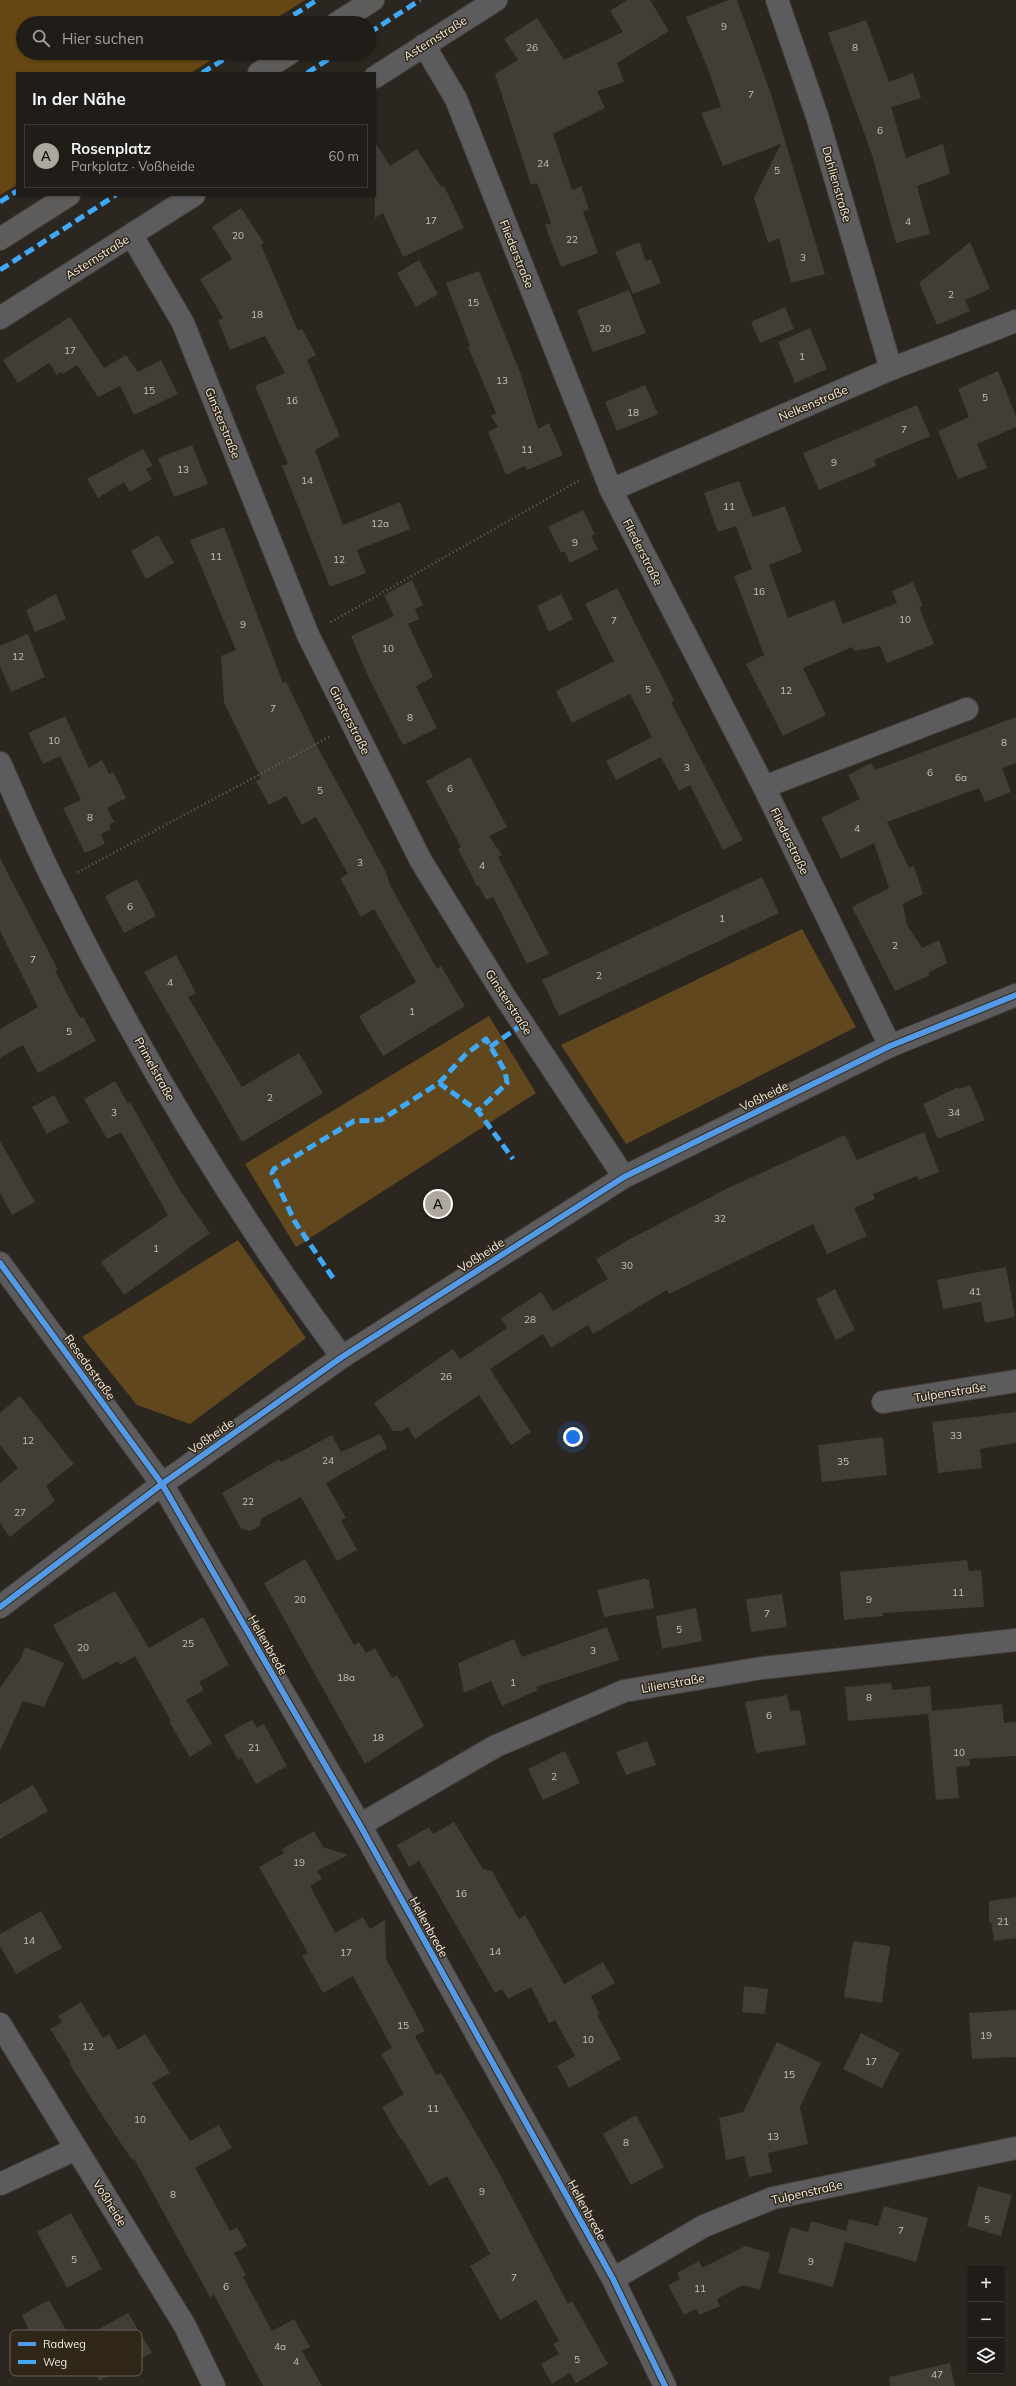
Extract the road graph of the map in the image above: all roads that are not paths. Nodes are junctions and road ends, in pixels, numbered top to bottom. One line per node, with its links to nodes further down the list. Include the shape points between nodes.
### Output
1 (373, 0): 4 (main road)
2 (496, 0): 5 (street, Asternstraße)
3 (777, 0): 15 (street, Dahlienstraße, via 817,116)
4 (348, 16)
5 (424, 45): 8 (street, Asternstraße); 16 (street, Fliederstraße, via 456,100)
6 (279, 60): 7 (main road)
7 (261, 72)
8 (376, 76)
9 (67, 196): 12 (main road)
10 (192, 196): 11 (street, Asternstraße)
11 (132, 236): 13 (street, Asternstraße); 22 (street, Ginsterstraße, via 183,323 308,636 422,861 506,997)
12 (0, 239)
13 (0, 318)
14 (1016, 321): 15 (street, Nelkenstraße)
15 (891, 369): 16 (street, Nelkenstraße)
16 (611, 490): 19 (street, Fliederstraße)
17 (967, 709): 19 (street)
18 (0, 763): 24 (street, Primelstraße, via 55,885 96,965 200,1148 300,1300)
19 (764, 787): 21 (street, Fliederstraße)
20 (1016, 995): 21 (street, Voßheide)
21 (890, 1046): 22 (street, Voßheide)
22 (624, 1177): 24 (street, Voßheide)
23 (0, 1263): 27 (street, Resedastraße)
24 (342, 1357): 27 (street, Voßheide)
25 (1016, 1381): 26 (street, Tulpenstraße)
26 (883, 1402)
27 (162, 1484): 28 (street, Voßheide); 30 (street, Hellenbrede)
28 (0, 1607)
29 (1016, 1640): 30 (street, Lilienstraße, via 762,1668 624,1691 496,1746)
30 (360, 1825): 35 (street, Hellenbrede)
31 (0, 2024): 33 (street, Voßheide)
32 (1016, 2148): 35 (street, Tulpenstraße, via 773,2198 704,2226)
33 (76, 2149): 34 (street); 36 (street, Voßheide, via 184,2326)
34 (0, 2184)
35 (613, 2279): 37 (street, Hellenbrede)
36 (214, 2386)
37 (665, 2386)

